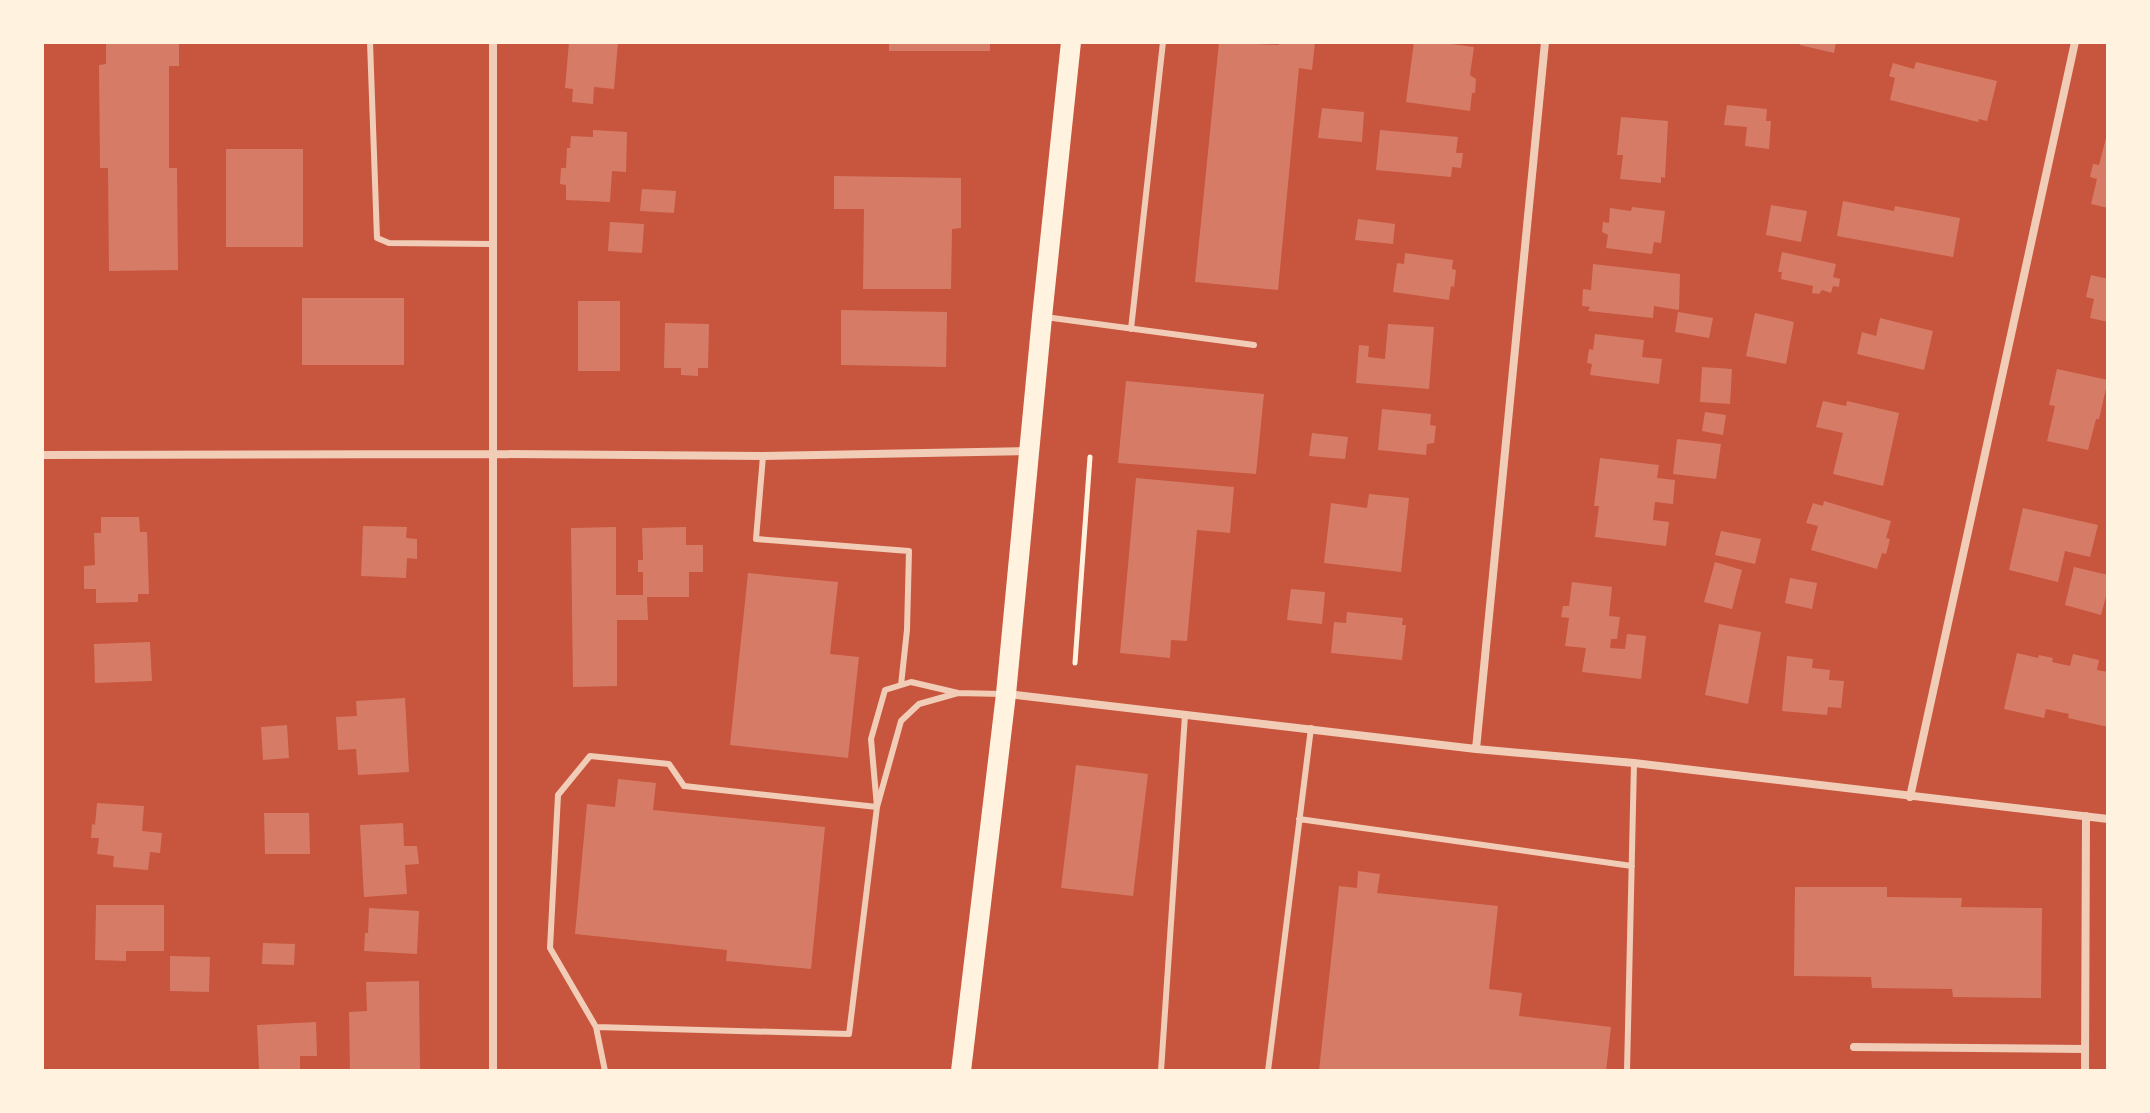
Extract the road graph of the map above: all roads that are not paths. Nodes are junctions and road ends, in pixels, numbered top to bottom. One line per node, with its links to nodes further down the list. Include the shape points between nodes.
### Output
1 (370, 42): 7 (lane, via 377,238 389,243)
2 (493, 42): 7 (street)
3 (1071, 42): 8 (main road)
4 (1163, 42): 9 (lane)
5 (1545, 42): 20 (street)
6 (2075, 42): 22 (street)
7 (492, 244): 12 (street)
8 (1042, 317): 9 (lane); 11 (main road)
9 (1131, 329): 10 (lane)
10 (1254, 345)
11 (1029, 451): 14 (street); 17 (main road)
12 (492, 454): 13 (street); 14 (street); 31 (street)
13 (42, 455)
14 (763, 456): 15 (lane, via 756,539 909,551)
15 (901, 685): 16 (lane, via 911,682); 23 (lane, via 885,690 871,739)
16 (958, 693): 17 (lane); 23 (lane, via 919,704 901,721)
17 (1006, 694): 18 (street); 33 (main road)
18 (1185, 715): 19 (street); 34 (lane)
19 (1311, 728): 20 (street); 25 (lane)
20 (1476, 749): 21 (street)
21 (1634, 763): 22 (street); 27 (lane)
22 (1910, 797): 24 (street)
23 (877, 807): 28 (lane, via 849,1034); 28 (lane, via 684,786 669,764 590,756 558,795 550,948)
24 (2086, 816): 26 (street); 30 (street)
25 (1299, 819): 27 (lane); 35 (lane)
26 (2108, 819)
27 (1632, 866): 36 (lane)
28 (596, 1027): 32 (lane)
29 (1854, 1047): 30 (street)
30 (2085, 1049): 37 (street)
31 (493, 1071)
32 (605, 1071)
33 (961, 1071)
34 (1161, 1071)
35 (1268, 1071)
36 (1627, 1071)
37 (2085, 1071)

